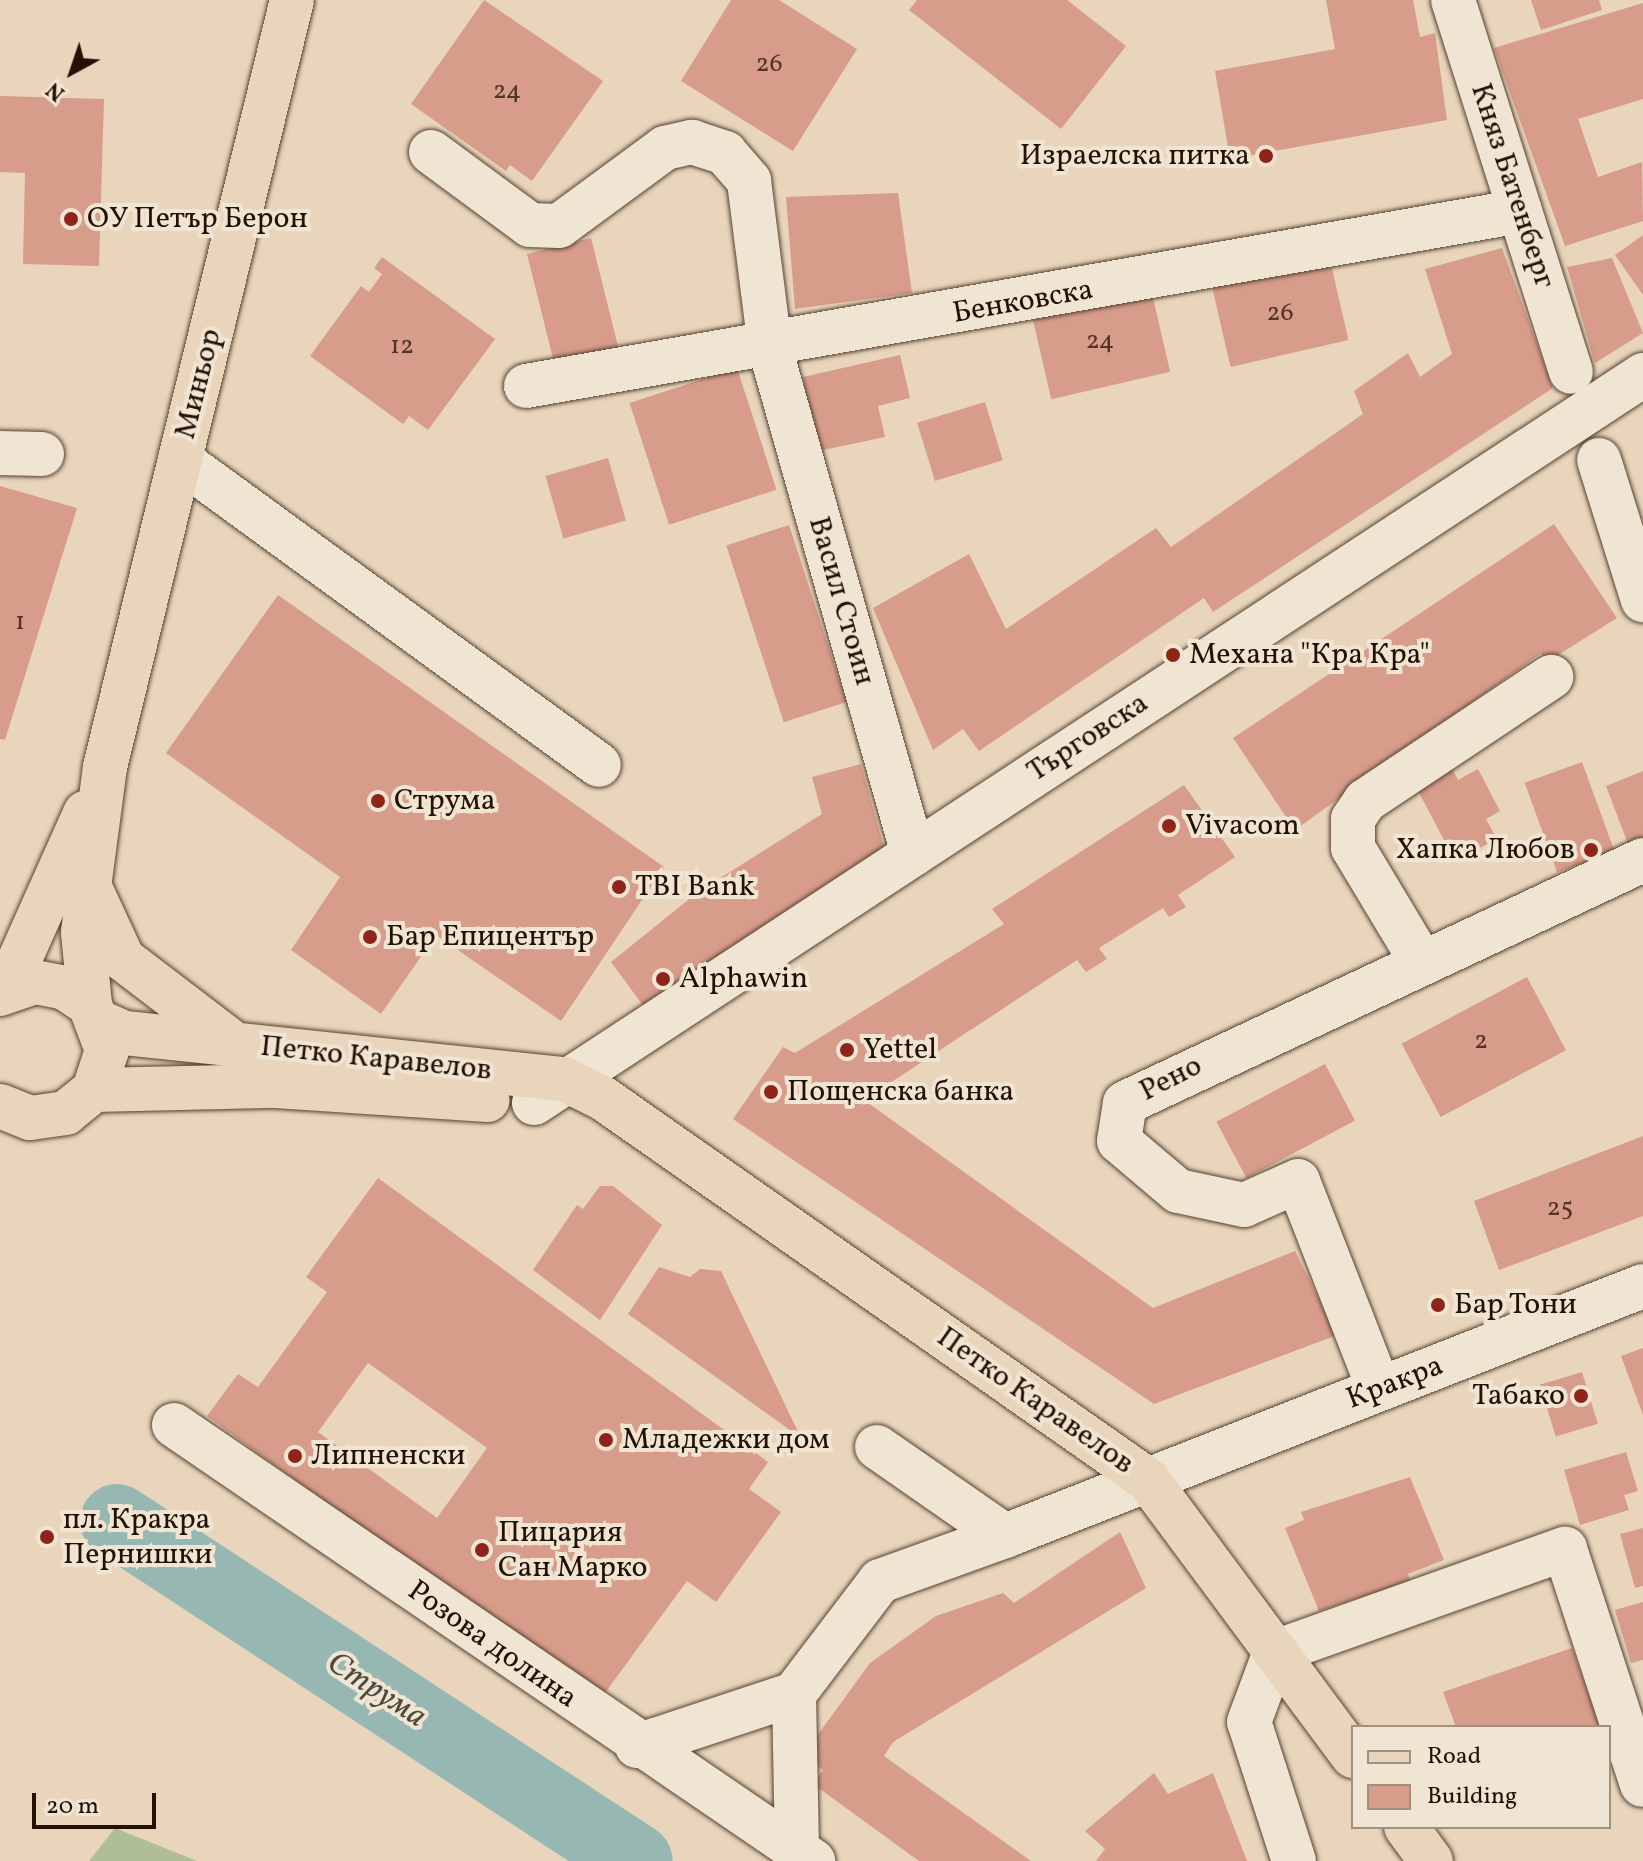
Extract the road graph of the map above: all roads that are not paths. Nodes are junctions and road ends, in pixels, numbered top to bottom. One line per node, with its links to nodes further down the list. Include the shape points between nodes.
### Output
1 (292, 0): 9 (main road, Миньор)
2 (1453, 0): 4 (street, Княз Батенберг)
3 (431, 152): 5 (street, Васил Стоин, via 498,208 530,225 559,226 665,148 692,142 725,153 749,181)
4 (1520, 211): 5 (street, Бенковска); 6 (street, Княз Батенберг)
5 (770, 348): 8 (street, Бенковска); 15 (street, Васил Стоин)
6 (1571, 372)
7 (1643, 375): 15 (street, Търговска)
8 (526, 386)
9 (180, 460): 13 (street); 14 (main road, Миньор)
10 (1599, 460): 11 (street)
11 (1643, 600)
12 (1551, 677): 18 (street, via 1365,801 1353,819 1353,848)
13 (599, 765)
14 (105, 767): 17 (main road, Миньор); 19 (main road, Миньор)
15 (913, 854): 23 (street, Търговска)
16 (1643, 860): 18 (street, Рено)
17 (90, 887): 20 (main road, Миньор, via 83,932); 21 (main road, via 123,959)
18 (1421, 961): 26 (street, Рено, via 1125,1103 1119,1141 1178,1191 1244,1205 1298,1181)
19 (3, 992): 20 (main road, Петко Каравелов, via 50,983)
20 (95, 1014): 21 (main road, Петко Каравелов, via 125,1033); 22 (main road, Миньор, via 107,1050)
21 (234, 1044): 23 (main road, Петко Каравелов)
22 (94, 1090): 23 (main road, Петко Каравелов, via 276,1086); 24 (main road, via 54,1117)
23 (549, 1091): 29 (main road, Петко Каравелов, via 640,1126)
24 (2, 1111)
25 (1643, 1286): 26 (street, Кракра)
26 (1379, 1389): 29 (street, Кракра)
27 (174, 1425): 33 (street, Розова долина)
28 (877, 1447): 30 (street)
29 (1148, 1480): 30 (street, Кракра); 31 (main road, Петко Каравелов)
30 (1005, 1536): 32 (street, Кракра, via 880,1581)
31 (1275, 1652): 34 (main road, Петко Каравелов); 35 (street, via 1565,1549); 38 (street, via 1249,1722)
32 (794, 1694): 33 (street); 37 (street)
33 (637, 1746): 37 (street, Розова долина)
34 (1351, 1753)
35 (1642, 1785)
36 (1407, 1829): 39 (main road)
37 (805, 1856)
38 (1294, 1861)
39 (1431, 1861)

